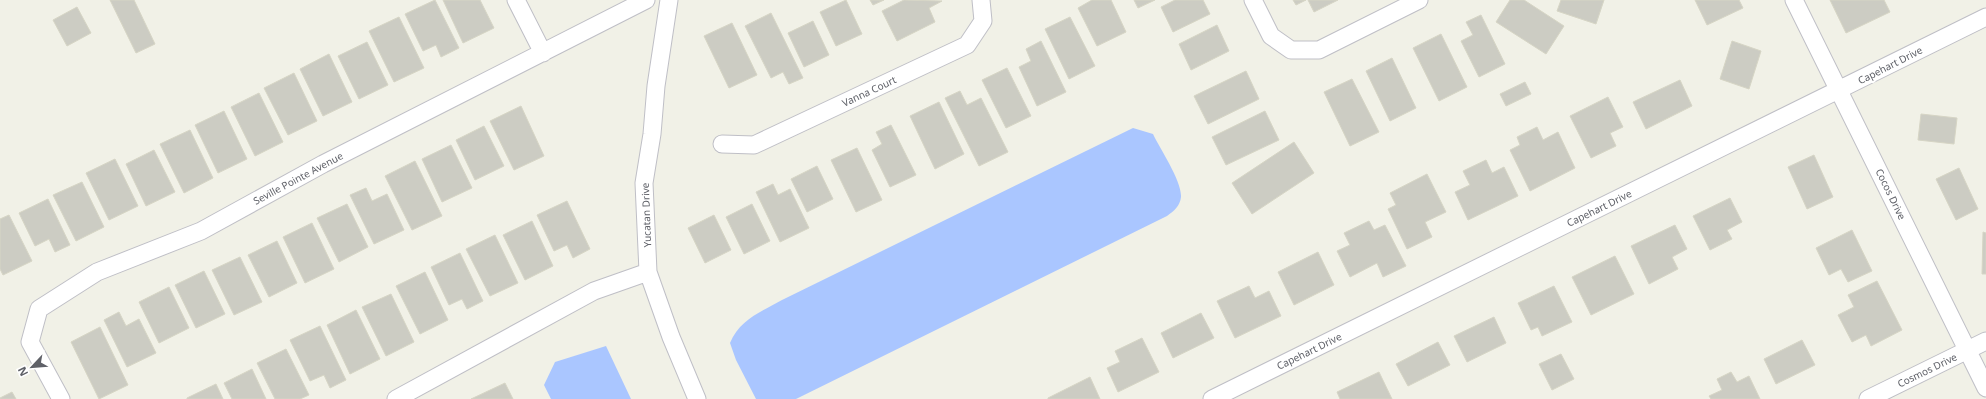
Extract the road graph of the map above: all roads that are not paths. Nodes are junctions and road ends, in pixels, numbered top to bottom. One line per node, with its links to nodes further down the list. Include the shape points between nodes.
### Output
1 (516, 0): 9 (street)
2 (646, 0): 9 (street, Seville Pointe Avenue)
3 (669, 0): 12 (street, Yucatan Drive, via 644,183)
4 (981, 0): 11 (street, Vanna Court, via 983,21 967,45 754,145)
5 (1253, 0): 6 (street, via 1271,36 1291,50 1319,50)
6 (1419, 0)
7 (1794, 0): 10 (street, Cocos Drive)
8 (1986, 17): 10 (street, Capehart Drive)
9 (543, 53): 16 (street, Seville Pointe Avenue, via 323,164 201,231 97,272 39,309 30,342)
10 (1840, 90): 14 (street, Cocos Drive); 19 (street, Capehart Drive)
11 (722, 144)
12 (648, 272): 17 (street, via 594,291); 18 (street, Yucatan Drive)
13 (1986, 341): 14 (street, Cosmos Drive)
14 (1967, 350): 15 (street, Cocos Drive); 20 (street, Cosmos Drive)
15 (1986, 388)
16 (61, 399)
17 (396, 399)
18 (697, 399)
19 (1212, 399)
20 (1868, 399)

